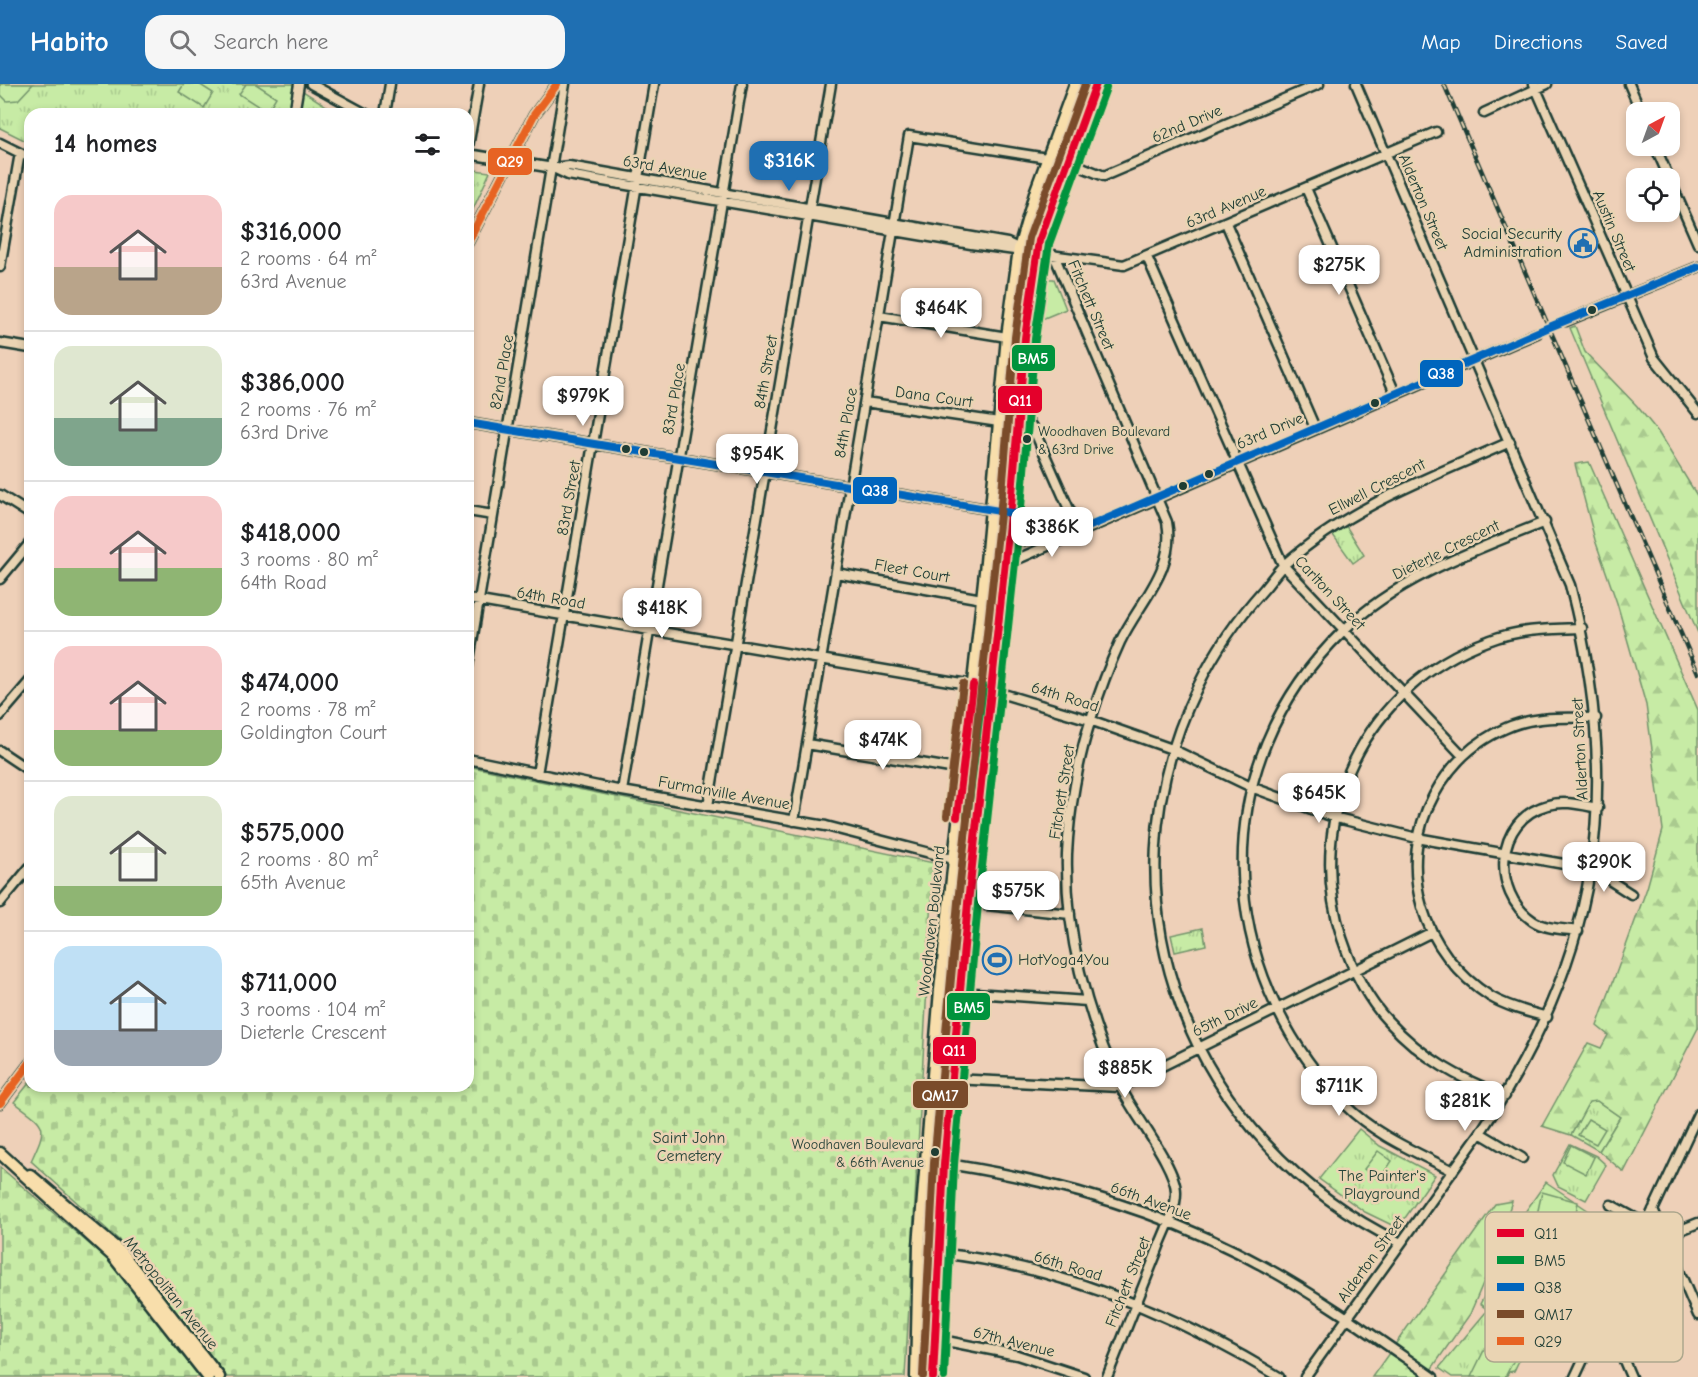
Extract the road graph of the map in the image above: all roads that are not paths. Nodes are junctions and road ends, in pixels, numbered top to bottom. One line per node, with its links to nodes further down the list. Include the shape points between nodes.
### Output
1 (299, 84): 18 (street)
2 (311, 84): 19 (street)
3 (390, 84): 20 (street)
4 (479, 84): 21 (street)
5 (557, 84): 31 (street, via 534,115)
6 (565, 84): 33 (street, 82nd Place)
7 (654, 84): 34 (street, 83rd Street)
8 (742, 84): 36 (street, 83rd Place)
9 (831, 84): 37 (street, 84th Street)
10 (1075, 84): 30 (main road, Woodhaven Boulevard)
11 (1096, 84): 32 (main road, Woodhaven Boulevard)
12 (1319, 84): 32 (street, 62nd Drive, via 1104,176)
13 (1356, 84): 26 (street, Alderton Street)
14 (1547, 84): 16 (street)
15 (1629, 84): 17 (street)
16 (1535, 86): 22 (street); 48 (street, Austin Street)
17 (1637, 102)
18 (295, 108)
19 (355, 108)
20 (386, 108)
21 (474, 113)
22 (1484, 113)
23 (1436, 132): 26 (street, 63rd Avenue)
24 (0, 143): 25 (street)
25 (20, 153): 27 (street); 46 (street)
26 (1386, 154): 35 (street, 63rd Avenue); 55 (street, Alderton Street)
27 (24, 155)
28 (474, 155): 31 (street, 63rd Avenue)
29 (1659, 156): 41 (street)
30 (1047, 158): 39 (street, 84th Place, via 909,136); 42 (main road, Woodhaven Boulevard)
31 (509, 161): 33 (street, 63rd Avenue); 40 (street)
32 (1067, 161): 43 (main road, Woodhaven Boulevard)
33 (553, 168): 34 (street, 63rd Avenue, via 569,166); 63 (street, 82nd Place)
34 (638, 183): 36 (street, 63rd Avenue); 65 (street, 83rd Street)
35 (1306, 188): 38 (street, 63rd Avenue); 56 (street)
36 (724, 198): 37 (street, 63rd Avenue); 66 (street, 83rd Place)
37 (809, 212): 39 (street, 63rd Avenue); 68 (street, 84th Street)
38 (1227, 223): 45 (street, 63rd Avenue); 62 (street)
39 (895, 227): 42 (street, 63rd Avenue, via 1007,243); 49 (street, 84th Place)
40 (474, 230)
41 (1698, 244)
42 (1019, 249): 43 (street, 63rd Avenue); 52 (main road, Woodhaven Boulevard)
43 (1037, 252): 44 (street, 63rd Avenue); 58 (main road, Woodhaven Boulevard)
44 (1054, 255): 45 (street, 63rd Avenue, via 1124,265); 71 (street, Fitchett Street)
45 (1147, 257): 67 (street, Carlton Street)
46 (0, 267)
47 (1698, 267): 48 (street)
48 (1626, 296): 50 (street); 59 (street, Austin Street, via 1654,358)
49 (879, 316): 52 (street); 57 (street, 84th Place)
50 (1566, 321)
51 (1537, 333): 55 (street, 63rd Drive)
52 (1007, 337): 60 (main road, Woodhaven Boulevard)
53 (0, 343): 54 (street)
54 (24, 347)
55 (1475, 359): 56 (street, 63rd Drive); 64 (street, Alderton Street)
56 (1395, 393): 62 (street, 63rd Drive)
57 (865, 402): 60 (street, Dana Court); 69 (street, 84th Place)
58 (1019, 407): 75 (main road, Woodhaven Boulevard); 78 (street, via 1034,430)
59 (1698, 413)
60 (999, 422): 73 (main road, Woodhaven Boulevard)
61 (474, 424): 63 (street, 63rd Drive)
62 (1315, 428): 67 (street, 63rd Drive)
63 (508, 429): 65 (street, 63rd Drive); 76 (street, 82nd Place)
64 (1510, 442): 77 (street, Alderton Street); 82 (street, Ellwell Crescent, via 1356,511 1320,534)
65 (593, 444): 66 (street, 63rd Drive); 88 (street, 83rd Street)
66 (679, 459): 68 (street, 63rd Drive); 90 (street, 83rd Place)
67 (1236, 462): 71 (street, 63rd Drive); 82 (street, Carlton Street)
68 (764, 473): 69 (street, 63rd Drive); 93 (street, 84th Street)
69 (850, 488): 73 (street, 63rd Drive); 83 (street, 84th Place)
70 (0, 495): 72 (street)
71 (1156, 497): 79 (street, 63rd Drive); 101 (street, Fitchett Street, via 1167,522 1166,556 1158,581 1120,642)
72 (24, 510)
73 (991, 510): 75 (street, 63rd Drive); 85 (main road, Woodhaven Boulevard)
74 (474, 512): 76 (street)
75 (1011, 514): 78 (street, 63rd Drive); 81 (main road, Woodhaven Boulevard)
76 (493, 515): 87 (street, 82nd Place)
77 (1545, 522): 89 (street, Alderton Street); 91 (street, Dieterle Crescent, via 1463,555 1400,587)
78 (1076, 525): 79 (street, 63rd Drive)
79 (1090, 526): 81 (street)
80 (24, 550): 84 (street)
81 (1005, 562): 97 (main road, Woodhaven Boulevard)
82 (1283, 566): 91 (street, Carlton Street); 103 (street, Ellwell Crescent, via 1231,627 1188,706)
83 (836, 573): 85 (street, Fleet Court); 94 (street, 84th Place)
84 (0, 579)
85 (982, 599): 95 (main road, Woodhaven Boulevard)
86 (474, 600): 87 (street, 64th Road)
87 (479, 601): 88 (street, 64th Road); 92 (street, 82nd Place)
88 (564, 615): 90 (street, 64th Road); 109 (street, 83rd Street)
89 (1582, 628): 98 (street, via 1531,630 1488,640 1442,662); 100 (street, Alderton Street)
90 (650, 630): 93 (street, 64th Road); 111 (street, 83rd Place)
91 (1344, 630): 98 (street, Carlton Street); 110 (street, Dieterle Crescent, via 1296,685 1271,733)
92 (474, 631)
93 (736, 645): 94 (street, 64th Road); 112 (street, 84th Street)
94 (821, 659): 95 (street, 64th Road); 102 (street, 84th Place)
95 (973, 685): 97 (street, 64th Road); 108 (main road, Woodhaven Boulevard)
96 (24, 688): 99 (street)
97 (993, 690): 101 (street, 64th Road); 119 (main road, Woodhaven Boulevard)
98 (1403, 693): 105 (street, Carlton Street); 114 (street, via 1373,728 1350,765)
99 (0, 716)
100 (1596, 718): 105 (street, via 1544,717 1508,727); 113 (street, Alderton Street)
101 (1090, 720): 103 (street, 64th Road); 125 (street, Fitchett Street, via 1073,800 1067,854)
102 (807, 744): 108 (street); 115 (street, 84th Place)
103 (1172, 749): 110 (street, 64th Road); 133 (street, Ellwell Crescent, via 1160,799 1156,861 1159,924 1180,1006)
104 (0, 751): 107 (street)
105 (1463, 756): 116 (street, via 1434,794)
106 (474, 760): 109 (street, Furmanville Avenue)
107 (24, 767)
108 (962, 770): 118 (main road, Woodhaven Boulevard)
109 (537, 774): 111 (street, Furmanville Avenue)
110 (1251, 787): 114 (street, 64th Road); 131 (street, Dieterle Crescent, via 1241,875 1257,964)
111 (622, 790): 112 (street, Furmanville Avenue)
112 (708, 806): 115 (street, Furmanville Avenue)
113 (1598, 808): 117 (street, via 1547,805 1517,827); 120 (street, Alderton Street)
114 (1333, 817): 116 (street, 64th Road); 128 (street, via 1329,859 1334,913)
115 (794, 821): 118 (street, Furmanville Avenue)
116 (1417, 838): 117 (street, 64th Road); 127 (street, via 1416,880)
117 (1503, 855): 120 (street, 64th Road); 126 (street, via 1504,880 1516,906 1535,922)
118 (952, 860): 119 (street, Furmanville Avenue); 143 (main road, Woodhaven Boulevard)
119 (972, 864): 124 (main road, Woodhaven Boulevard)
120 (1592, 869): 122 (street, 64th Road); 126 (street, Alderton Street)
121 (24, 874): 123 (street)
122 (1631, 894)
123 (0, 903)
124 (968, 903): 125 (street); 129 (main road, Woodhaven Boulevard)
125 (1070, 914): 130 (street, Fitchett Street)
126 (1578, 931): 132 (street, Alderton Street)
127 (1430, 933): 128 (street, 65th Drive); 132 (street, via 1460,972 1492,998)
128 (1353, 970): 131 (street, 65th Drive); 137 (street, via 1386,1019 1419,1052 1458,1077)
129 (960, 992): 130 (street); 135 (main road, Woodhaven Boulevard)
130 (1087, 1001): 136 (street, Fitchett Street)
131 (1275, 1009): 133 (street, 65th Drive); 146 (street, Dieterle Crescent, via 1311,1065 1346,1106 1374,1128)
132 (1547, 1017): 137 (street, Alderton Street)
133 (1197, 1048): 136 (street, 65th Drive); 153 (street, Ellwell Crescent, via 1229,1100 1268,1147 1311,1188 1355,1220)
134 (24, 1072): 138 (street)
135 (953, 1079): 136 (street, 65th Drive); 145 (main road, Woodhaven Boulevard)
136 (1120, 1087): 150 (street, Fitchett Street, via 1170,1172 1176,1192)
137 (1505, 1096): 140 (street, Alderton Street)
138 (0, 1103)
139 (1698, 1114): 148 (street)
140 (1480, 1133): 142 (street); 146 (street, Alderton Street)
141 (0, 1153): 144 (main road, Metropolitan Avenue)
142 (1522, 1158)
143 (927, 1161): 145 (street, 66th Avenue); 164 (main road, Woodhaven Boulevard, via 919,1246)
144 (12, 1163): 162 (main road, Metropolitan Avenue, via 113,1256); 163 (main road, Metropolitan Avenue, via 44,1185 121,1252)
145 (944, 1164): 150 (street, 66th Avenue, via 1079,1191); 154 (main road, Woodhaven Boulevard)
146 (1453, 1171): 153 (street, Alderton Street)
147 (1611, 1205): 149 (street)
148 (1653, 1210)
149 (1624, 1212)
150 (1168, 1222): 156 (street, Fitchett Street); 158 (street, 66th Avenue, via 1266,1267)
151 (1698, 1223): 152 (street)
152 (1683, 1229)
153 (1401, 1243): 158 (street, Alderton Street)
154 (938, 1253): 156 (street, 66th Road, via 1034,1270); 159 (main road, Woodhaven Boulevard)
155 (1683, 1281): 157 (street)
156 (1136, 1303): 167 (street, Fitchett Street); 168 (street, 66th Road, via 1220,1341)
157 (1698, 1315)
158 (1347, 1318): 169 (street, Alderton Street); 170 (street, 66th Avenue)
159 (936, 1339): 165 (main road, Woodhaven Boulevard); 166 (street, 67th Avenue, via 1017,1355)
160 (1582, 1362): 171 (street)
161 (1625, 1362): 172 (street)
162 (208, 1377)
163 (219, 1377)
164 (916, 1377)
165 (933, 1377)
166 (1084, 1377)
167 (1107, 1377)
168 (1279, 1377)
169 (1305, 1377)
170 (1433, 1377)
171 (1575, 1377)
172 (1631, 1377)

